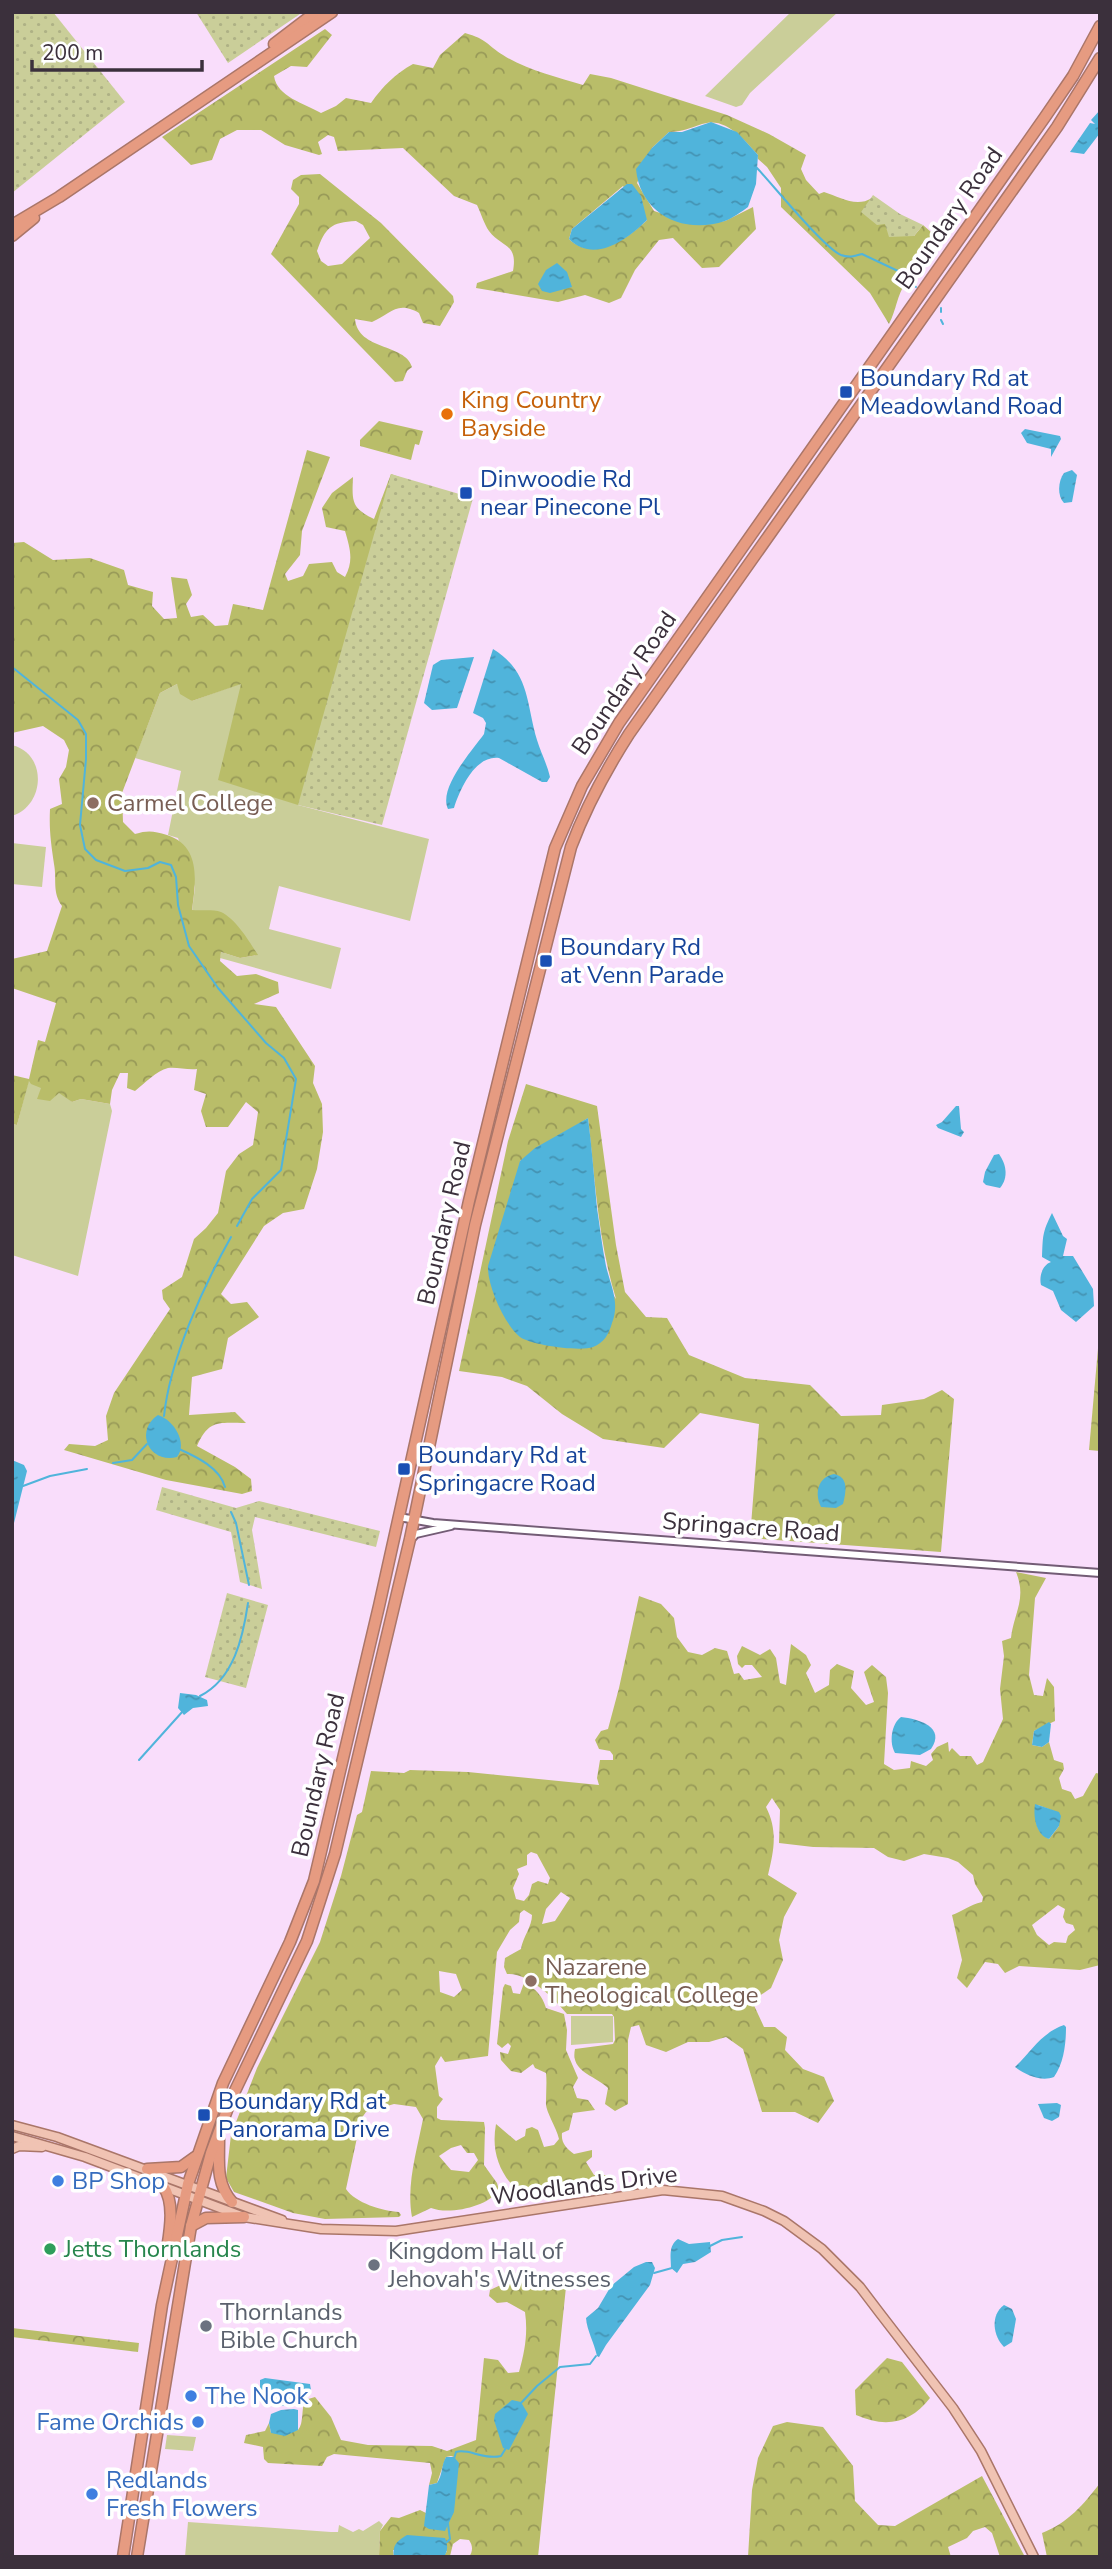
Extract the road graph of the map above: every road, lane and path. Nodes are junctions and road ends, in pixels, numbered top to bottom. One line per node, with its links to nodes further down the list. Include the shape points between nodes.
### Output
1 (316, 12): 5 (highway)
2 (332, 12): 5 (highway)
3 (1100, 26): 9 (highway, Boundary Road, via 1045,117 620,723 571,809 555,848 488,1121)
4 (1100, 58): 10 (highway, Boundary Road, via 1057,127 629,734 582,817 570,847 475,1225)
5 (245, 69): 6 (highway)
6 (59, 197): 7 (highway); 8 (highway)
7 (12, 225)
8 (12, 236)
9 (399, 1517): 10 (street, Springacre Road); 14 (highway, Boundary Road, via 325,1841)
10 (414, 1519): 11 (street, Springacre Road); 12 (highway, Boundary Road)
11 (460, 1524): 12 (street); 13 (street, Springacre Road)
12 (410, 1539): 15 (highway, Boundary Road, via 335,1854)
13 (1100, 1573)
14 (301, 1916): 15 (highway); 21 (highway, Boundary Road, via 223,2083)
15 (314, 1922): 17 (highway, Boundary Road)
16 (12, 2125): 22 (main road)
17 (220, 2129): 25 (highway, Boundary Road); 26 (highway, via 219,2179)
18 (12, 2136): 19 (main road)
19 (52, 2146): 20 (main road); 23 (main road)
20 (12, 2149)
21 (196, 2156): 22 (highway, via 181,2167); 24 (highway, Boundary Road)
22 (147, 2169): 24 (main road)
23 (163, 2186): 24 (main road); 30 (highway, via 169,2196 170,2217 160,2287)
24 (187, 2189): 25 (main road); 30 (highway, Boundary Road)
25 (200, 2194): 26 (main road, Woodlands Drive); 27 (main road, Woodlands Drive); 29 (highway, Boundary Road)
26 (232, 2202): 28 (main road, Woodlands Drive)
27 (244, 2217): 28 (main road, Woodlands Drive); 29 (highway, via 205,2218)
28 (298, 2225): 35 (main road, Woodlands Drive, via 396,2231 663,2190 722,2196 764,2211 822,2249 860,2287 981,2451)
29 (191, 2226): 32 (highway, Boundary Road)
30 (162, 2305): 31 (highway, Boundary Road)
31 (153, 2370): 32 (highway); 33 (highway, Boundary Road)
32 (167, 2371): 34 (highway, Boundary Road)
33 (123, 2557)
34 (137, 2557)
35 (1034, 2557)

